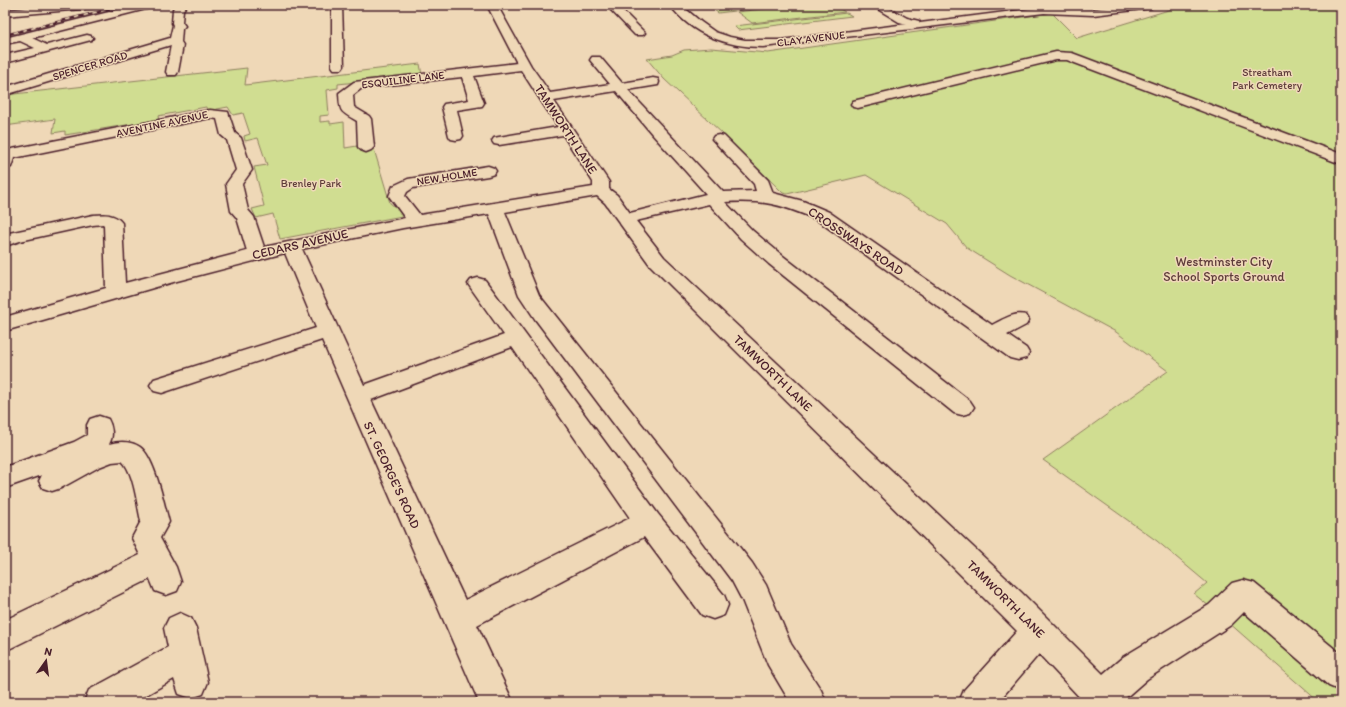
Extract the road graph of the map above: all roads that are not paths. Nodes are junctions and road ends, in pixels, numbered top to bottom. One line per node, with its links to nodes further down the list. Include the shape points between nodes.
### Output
1 (92, 5): 12 (street)
2 (150, 5): 18 (street)
3 (182, 5): 20 (street, via 178,9 177,23 180,26 177,28)
4 (337, 5): 25 (street)
5 (492, 5): 26 (street, TAMWORTH LANE)
6 (611, 5): 17 (street)
7 (675, 5): 16 (street, CLAY AVENUE, via 707,32 727,40 749,43 771,44)
8 (876, 5): 16 (street, via 903,20)
9 (890, 5): 16 (street)
10 (1104, 5): 14 (street)
11 (1151, 5): 14 (street, CLAY AVENUE)
12 (67, 6): 15 (street)
13 (1035, 6): 14 (street, CLAY AVENUE, via 1085,12); 16 (street, CLAY AVENUE, via 963,20)
14 (1116, 10)
15 (5, 13)
16 (917, 22)
17 (639, 33)
18 (21, 37): 21 (street); 22 (street)
19 (87, 38): 22 (street)
20 (175, 40): 27 (street, via 177,45); 31 (street, SPENCER ROAD)
21 (5, 41)
22 (46, 49): 23 (street)
23 (5, 59)
24 (596, 60): 30 (street)
25 (338, 66)
26 (525, 66): 28 (street, ESQUILINE LANE); 32 (street, TAMWORTH LANE)
27 (172, 72)
28 (467, 73): 35 (street, via 477,103 449,107); 40 (street, ESQUILINE LANE, via 359,85 348,90 348,109 364,119)
29 (653, 82): 30 (street)
30 (619, 87): 32 (street); 46 (street)
31 (5, 90)
32 (545, 98): 34 (street, TAMWORTH LANE)
33 (858, 104): 36 (street, via 1062,55)
34 (566, 130): 38 (street); 44 (street, TAMWORTH LANE, via 601,182)
35 (456, 136)
36 (1283, 137): 39 (street); 41 (street)
37 (719, 139): 45 (street, via 762,183)
38 (499, 141)
39 (1264, 144)
40 (366, 146)
41 (1341, 159)
42 (5, 164): 52 (street, AVENTINE AVENUE, via 7,155 210,114 223,115 228,135 234,138 244,170 234,184 240,211 245,217)
43 (488, 171): 49 (street, NEW HOLME, via 414,183 402,188 397,196)
44 (601, 190): 47 (street, CEDARS AVENUE); 48 (street, TAMWORTH LANE)
45 (765, 196): 46 (street, CROSSWAYS ROAD); 58 (street, CROSSWAYS ROAD, via 796,203 823,216)
46 (715, 198): 48 (street, CROSSWAYS ROAD); 63 (street, via 747,235 776,260)
47 (495, 208): 49 (street, CEDARS AVENUE); 77 (street, via 529,295 613,408 742,572 755,595 779,654)
48 (625, 219): 70 (street, TAMWORTH LANE, via 674,278)
49 (416, 221): 51 (street, CEDARS AVENUE)
50 (5, 241): 54 (street, via 86,221 110,221 113,224)
51 (291, 246): 52 (street, CEDARS AVENUE); 57 (street, ST. GEORGE'S ROAD)
52 (257, 254): 54 (street, CEDARS AVENUE)
53 (478, 284): 59 (street)
54 (116, 292): 56 (street, CEDARS AVENUE)
55 (1019, 320): 58 (street)
56 (5, 324)
57 (328, 331): 61 (street); 62 (street, ST. GEORGE'S ROAD)
58 (991, 334): 60 (street, CROSSWAYS ROAD)
59 (517, 338): 62 (street); 67 (street)
60 (1018, 353)
61 (162, 385)
62 (357, 396): 69 (street, ST. GEORGE'S ROAD)
63 (962, 407)
64 (99, 425): 65 (street, via 99,440 83,449)
65 (5, 478)
66 (52, 480): 71 (street, via 98,457 120,452 130,453 143,472 155,522 146,538 162,571)
67 (648, 522): 68 (street); 69 (street)
68 (713, 605)
69 (459, 619): 76 (street, ST. GEORGE'S ROAD)
70 (1038, 631): 74 (street, TAMWORTH LANE); 78 (street)
71 (5, 636)
72 (185, 655): 75 (street)
73 (1341, 675): 74 (street, via 1243,593 1220,615 1136,668)
74 (1104, 700)
75 (101, 702)
76 (496, 702)
77 (809, 702)
78 (976, 702)

